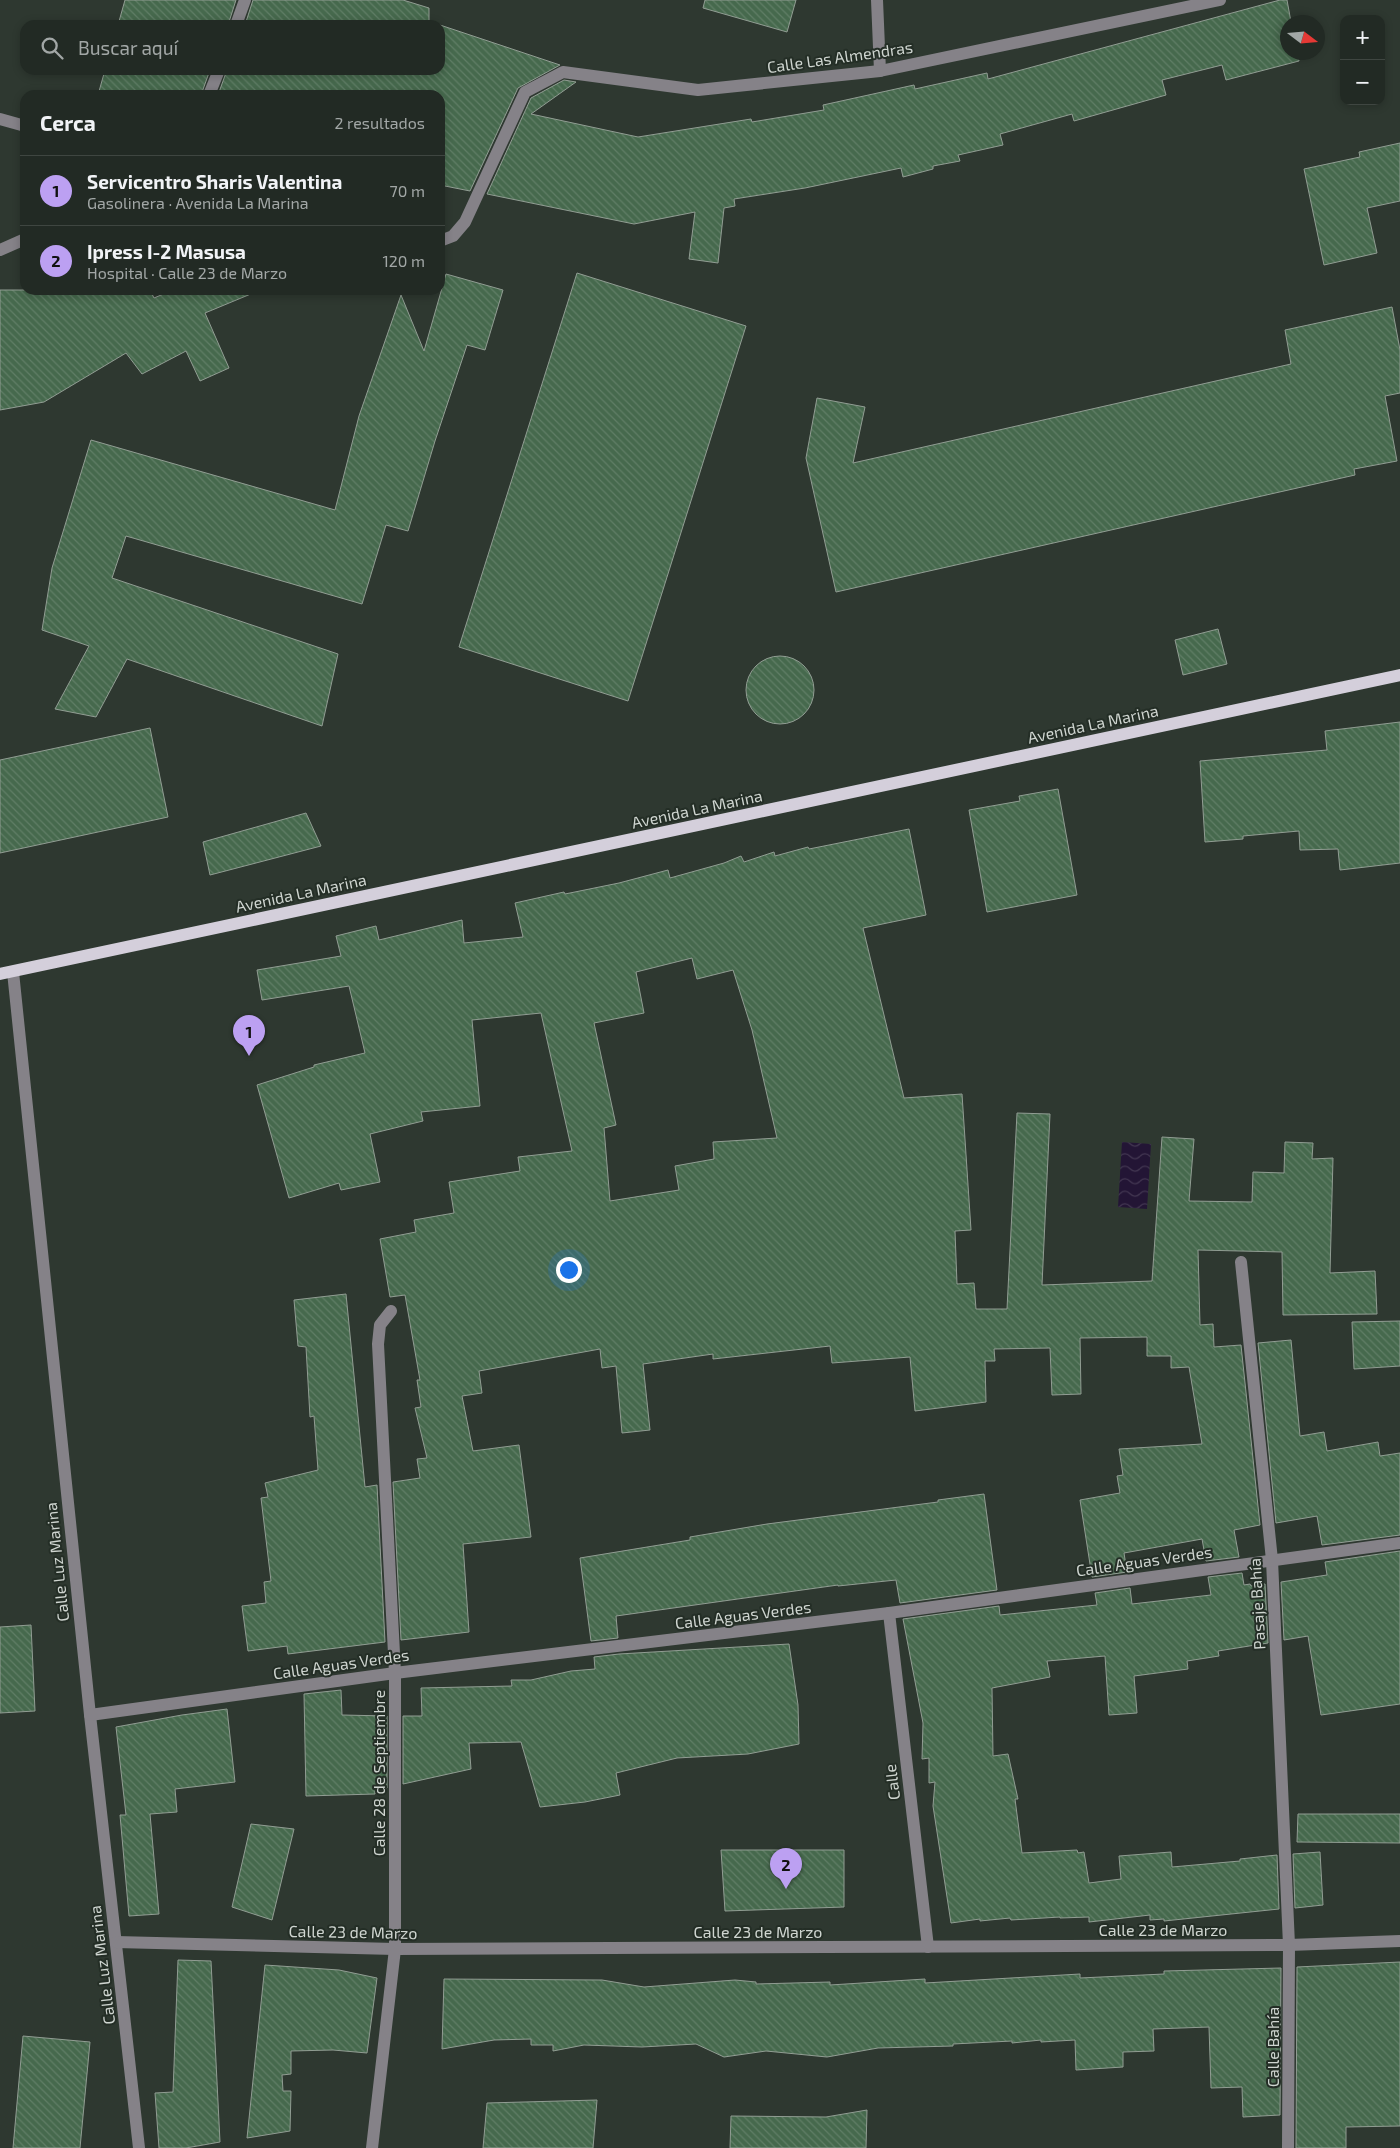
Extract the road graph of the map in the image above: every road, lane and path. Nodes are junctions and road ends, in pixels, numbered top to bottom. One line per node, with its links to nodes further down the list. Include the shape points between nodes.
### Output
1 (245, 0): 4 (street)
2 (877, 0): 5 (street)
3 (1220, 0): 5 (street, Calle Las Almendras)
4 (238, 20)
5 (880, 71): 10 (street, Calle Las Almendras, via 698,90 562,72 525,92 464,222 453,236)
6 (217, 75): 7 (street)
7 (211, 90)
8 (0, 119): 9 (street)
9 (20, 125)
10 (445, 239)
11 (20, 241): 12 (street)
12 (0, 250)
13 (1400, 675): 14 (main road, Avenida La Marina)
14 (13, 972): 15 (main road, Avenida La Marina); 22 (street, Calle Luz Marina)
15 (0, 974)
16 (1241, 1262): 19 (street, Pasaje Bahía)
17 (391, 1311): 21 (street, Calle 28 de Septiembre, via 380,1325 378,1344)
18 (1400, 1543): 19 (street, Calle Aguas Verdes)
19 (1272, 1560): 20 (street, Calle Aguas Verdes); 25 (street, Pasaje Bahía)
20 (889, 1613): 21 (street, Calle Aguas Verdes); 26 (street, Calle)
21 (395, 1673): 22 (street, Calle Aguas Verdes); 27 (street, Calle 28 de Septiembre)
22 (90, 1715): 24 (street, Calle Luz Marina)
23 (1400, 1941): 25 (street, Calle 23 de Marzo)
24 (116, 1942): 27 (street, Calle 23 de Marzo); 28 (street, Calle Luz Marina)
25 (1289, 1946): 26 (street, Calle 23 de Marzo); 30 (street, Calle Bahía)
26 (928, 1947): 27 (street, Calle 23 de Marzo)
27 (395, 1949): 29 (street, Calle 28 de Septiembre)
28 (139, 2148)
29 (372, 2148)
30 (1288, 2148)

